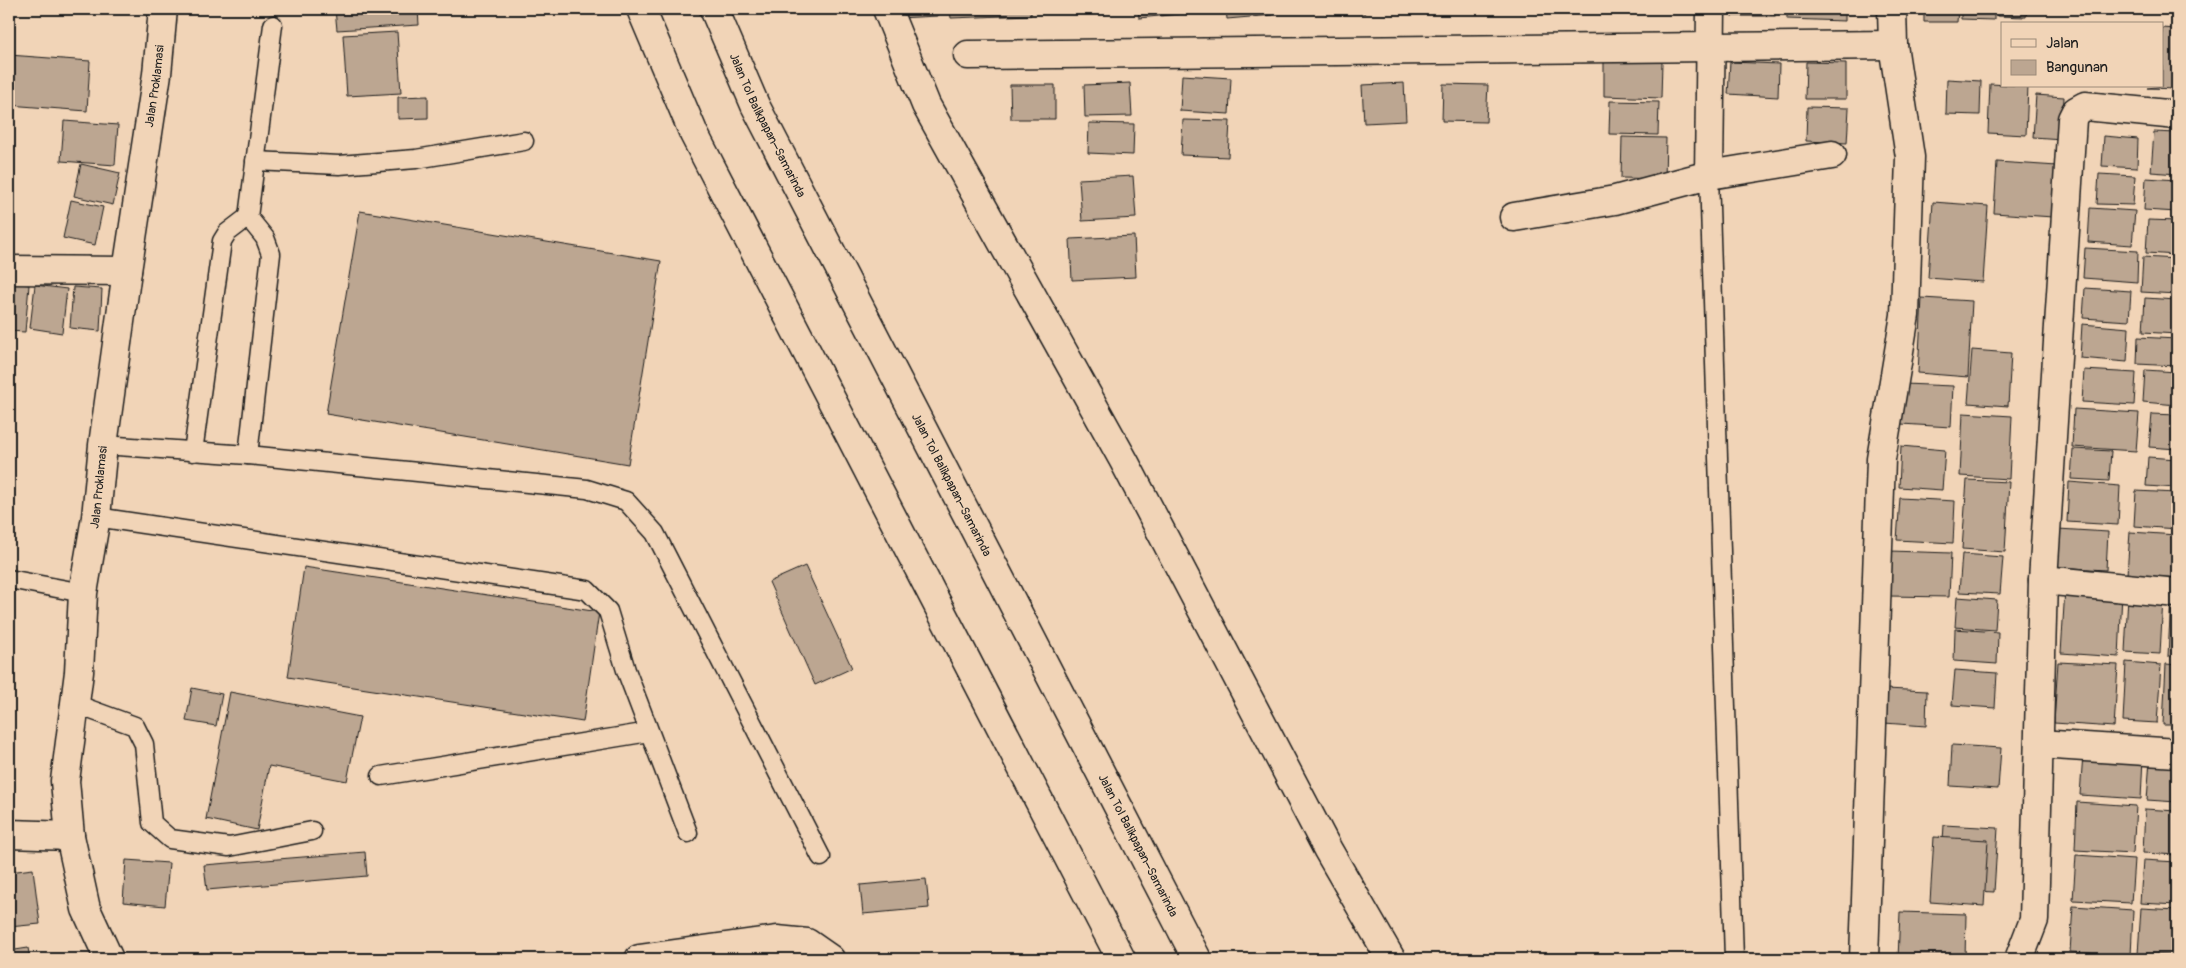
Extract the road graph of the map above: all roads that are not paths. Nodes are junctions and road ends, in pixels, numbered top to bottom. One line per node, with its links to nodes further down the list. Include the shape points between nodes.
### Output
1 (163, 9): 19 (main road, Jalan Proklamasi, via 158,74)
2 (641, 9): 41 (main road, via 694,134)
3 (714, 9): 42 (main road, Jalan Tol Balikpapan–Samarinda, via 755,105)
4 (887, 9): 43 (main road, via 926,104 1119,453 1328,850)
5 (1711, 9): 9 (main road)
6 (1892, 9): 8 (main road)
7 (273, 25): 14 (lane)
8 (1893, 45): 9 (main road); 45 (main road, via 1910,157 1905,306 1881,459)
9 (1712, 46): 10 (main road); 15 (main road)
10 (968, 55)
11 (2177, 115): 25 (main road, via 2084,106 2072,119)
12 (524, 141): 14 (lane, via 416,159 339,165)
13 (1832, 155): 15 (main road)
14 (255, 161): 16 (lane)
15 (1709, 175): 17 (main road, via 1615,200); 44 (lane)
16 (248, 217): 21 (lane, via 226,233 222,242); 22 (lane, via 265,238 271,254)
17 (1514, 217)
18 (9, 270): 19 (main road)
19 (126, 271): 20 (main road, Jalan Proklamasi)
20 (103, 445): 21 (lane); 23 (main road, Jalan Proklamasi)
21 (192, 452): 22 (lane)
22 (248, 455): 37 (lane, via 586,489 626,501 655,533)
23 (96, 517): 26 (main road, Jalan Proklamasi); 29 (lane, via 587,590 608,611)
24 (9, 579): 26 (lane)
25 (2043, 580): 27 (main road); 30 (main road)
26 (83, 593): 28 (main road, Jalan Proklamasi)
27 (2177, 593)
28 (75, 704): 33 (lane, via 135,726 144,744 152,823 170,839 229,847); 36 (main road, Jalan Proklamasi, via 65,781)
29 (649, 732): 32 (lane); 34 (lane)
30 (2039, 744): 31 (main road); 46 (main road, via 2034,920)
31 (2177, 753)
32 (381, 776)
33 (312, 831)
34 (688, 833)
35 (9, 834): 36 (main road)
36 (70, 836): 38 (main road, Jalan Proklamasi, via 86,909)
37 (821, 857)
38 (109, 959)
39 (639, 959): 40 (main road, via 777,940 807,943)
40 (830, 959)
41 (1121, 959)
42 (1197, 959)
43 (1391, 959)
44 (1734, 959)
45 (1864, 959)
46 (2019, 959)

